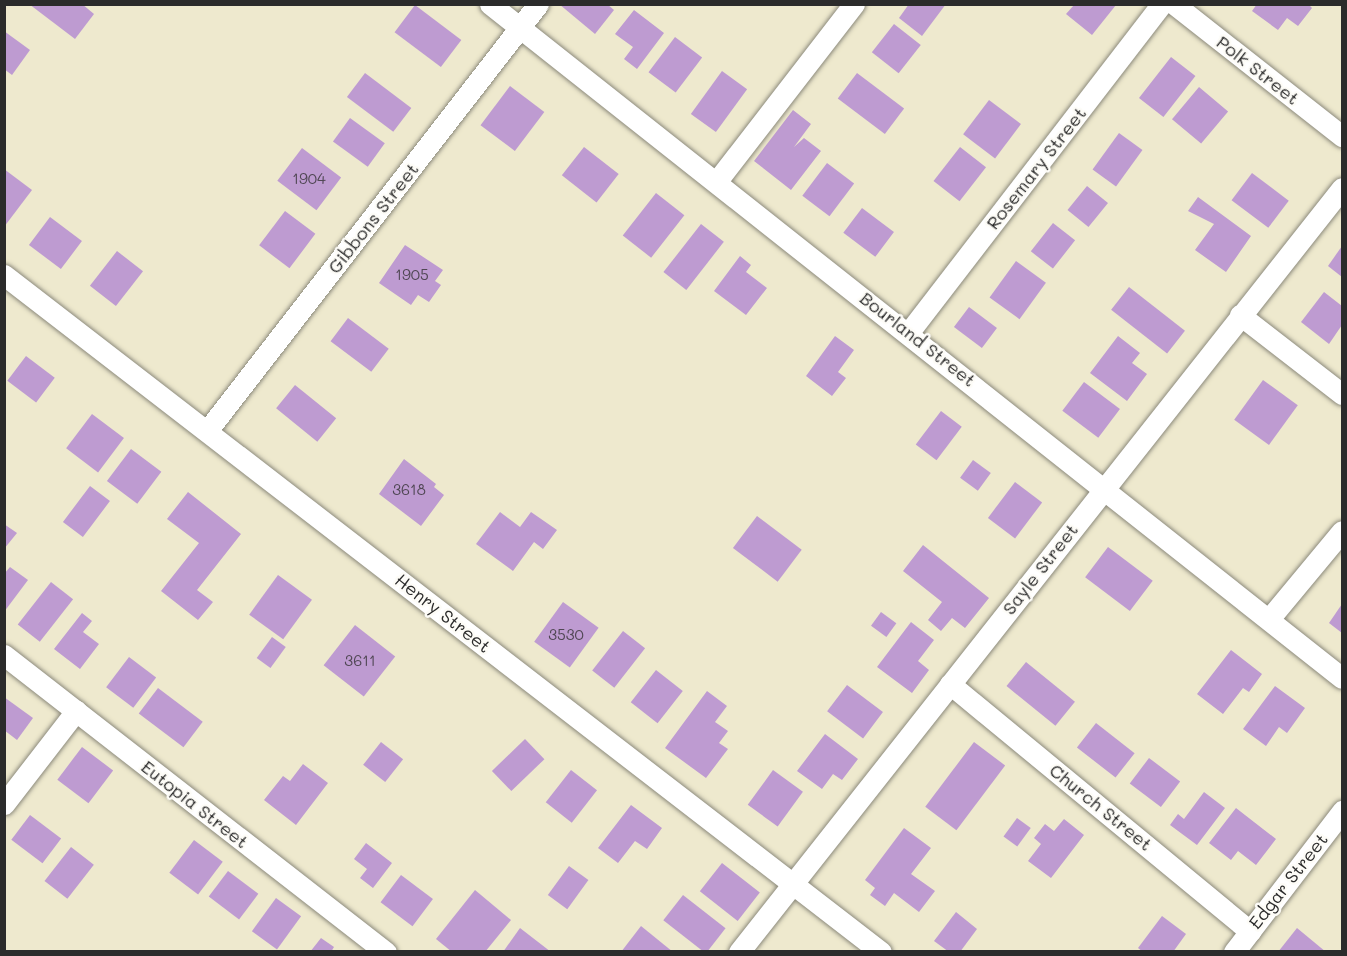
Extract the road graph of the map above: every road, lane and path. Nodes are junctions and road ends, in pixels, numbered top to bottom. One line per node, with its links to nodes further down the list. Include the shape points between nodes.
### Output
1 (490, 4): 6 (street, Bourland Street)
2 (538, 4): 6 (street, Gibbons Street)
3 (854, 4): 8 (street)
4 (1162, 4): 12 (street, Rosemary Street)
5 (1174, 4): 7 (street, Polk Street)
6 (520, 28): 8 (street, Bourland Street); 14 (street, Gibbons Street)
7 (1342, 136)
8 (717, 181): 12 (street, Bourland Street)
9 (1342, 188): 11 (street, Sayle Street)
10 (4, 275): 14 (street, Henry Street)
11 (1240, 315): 13 (street); 15 (street, Sayle Street)
12 (909, 332): 15 (street, Bourland Street)
13 (1342, 394)
14 (207, 431): 24 (street, Henry Street)
15 (1104, 487): 17 (street, Bourland Street); 20 (street, Sayle Street)
16 (1342, 531): 17 (street)
17 (1269, 619): 19 (street, Bourland Street)
18 (4, 655): 21 (street, Eutopia Street)
19 (1342, 678)
20 (950, 684): 24 (street, Sayle Street); 25 (street, Church Street)
21 (76, 711): 22 (street); 26 (street, Eutopia Street)
22 (4, 804)
23 (1342, 811): 25 (street, Edgar Street)
24 (795, 883): 27 (street, Sayle Street); 28 (street, Henry Street)
25 (1250, 931): 29 (street, Edgar Street)
26 (386, 951)
27 (740, 951)
28 (881, 951)
29 (1234, 951)

